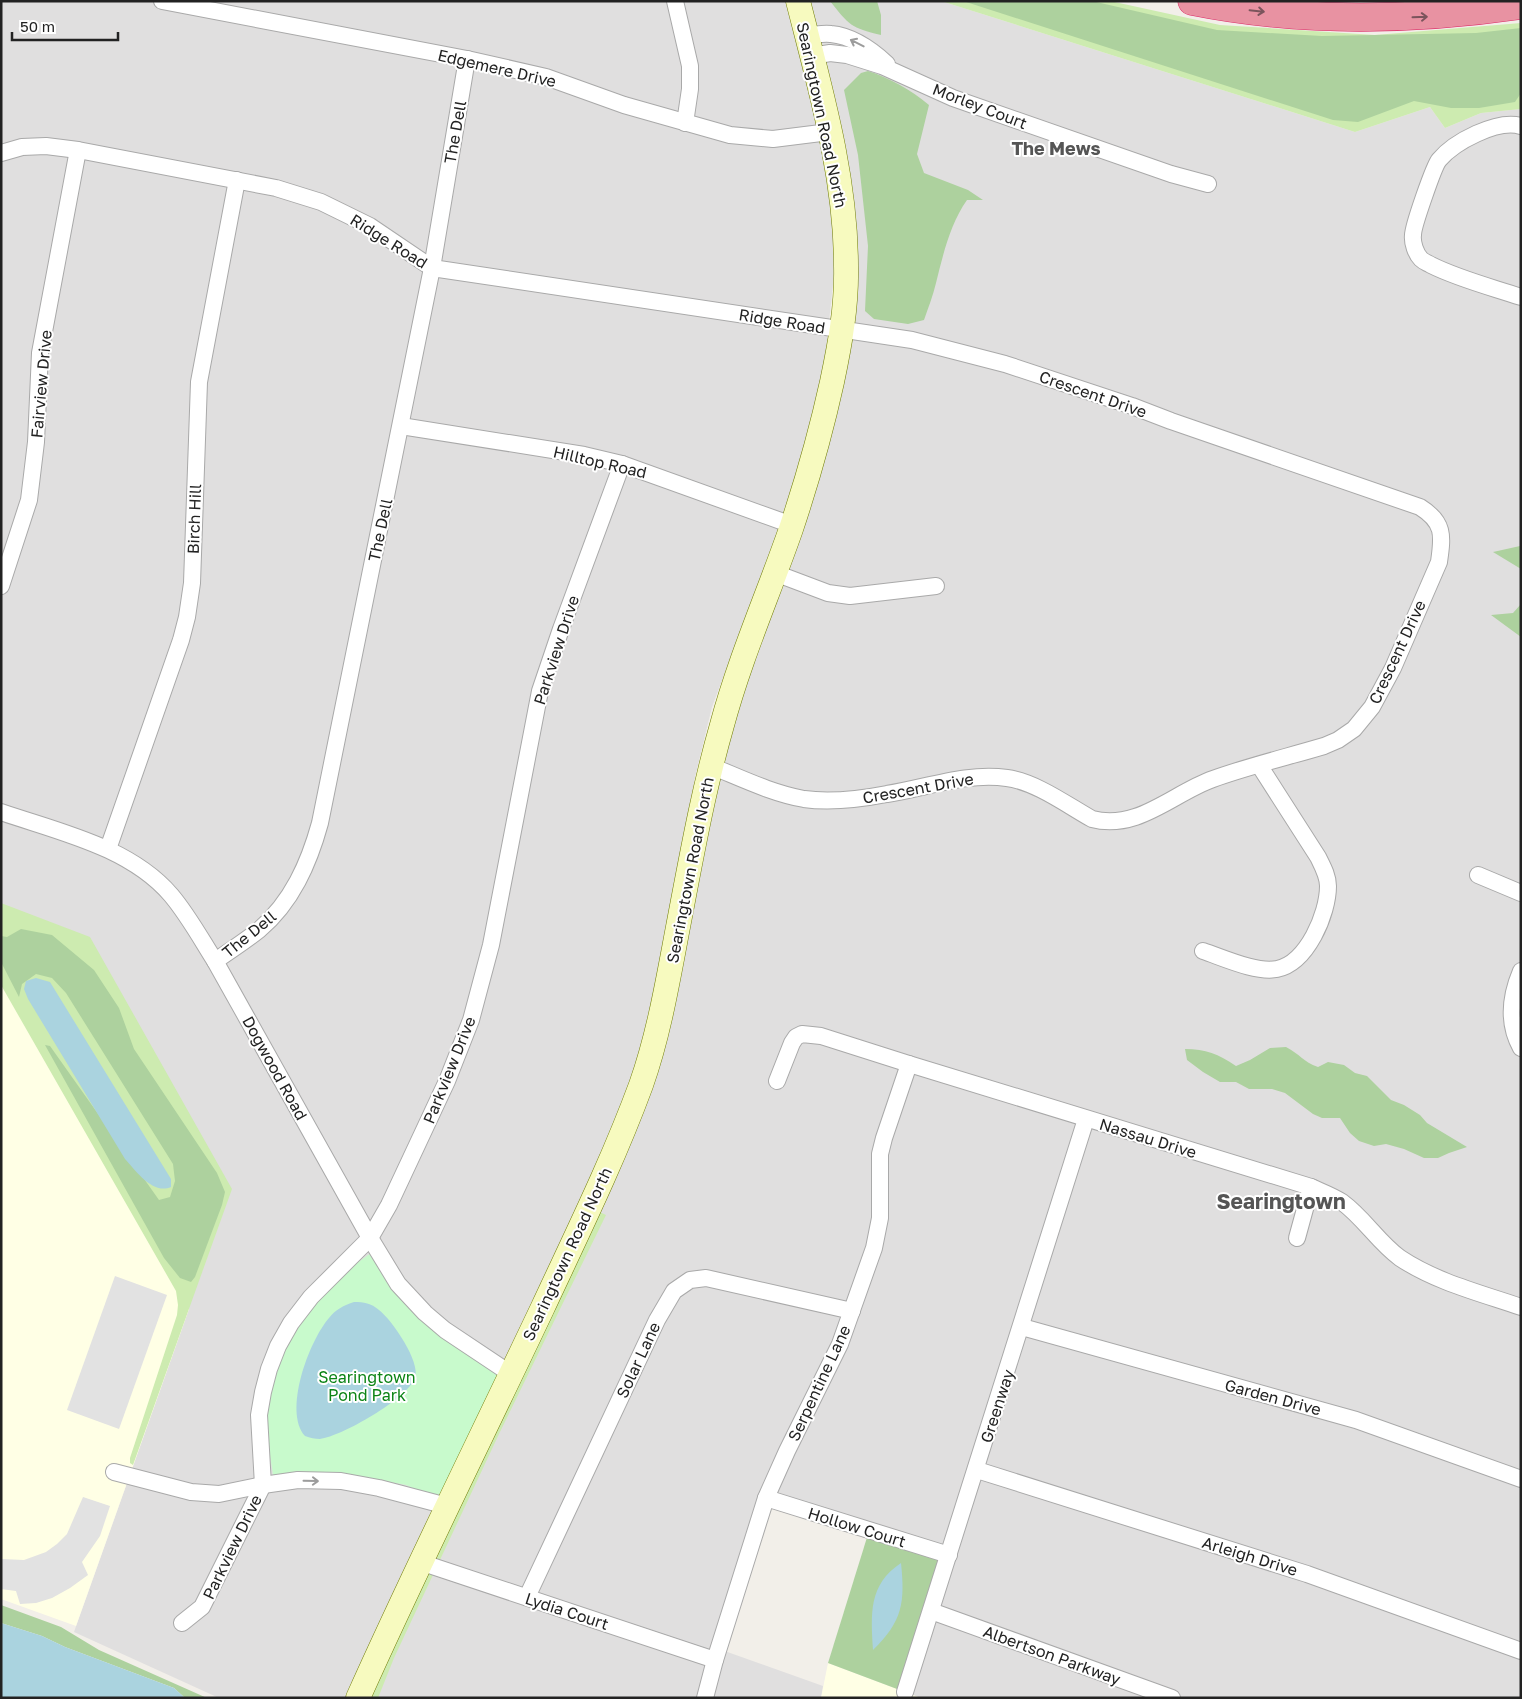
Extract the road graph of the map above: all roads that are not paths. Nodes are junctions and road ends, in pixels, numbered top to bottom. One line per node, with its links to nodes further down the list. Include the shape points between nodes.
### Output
1 (162, 1): 7 (street, Edgemere Drive)
2 (675, 1): 9 (street, via 690,66)
3 (798, 1): 6 (main road, Searingtown Road North)
4 (1192, 1): 5 (highway, one-way to 5, via 1266,12 1354,18 1428,16)
5 (1521, 6)
6 (809, 46): 8 (street, Morley Court); 8 (street, Morley Court, one-way to 6, via 880,57 844,37 830,34); 11 (main road, Searingtown Road North)
7 (468, 59): 9 (street, Edgemere Drive, via 546,77); 16 (street, The Dell)
8 (896, 72): 15 (street, Morley Court, via 953,98)
9 (685, 123): 11 (street, Edgemere Drive, via 752,138 773,139)
10 (1521, 126): 17 (street, via 1509,125 1463,140 1439,160 1412,235 1415,250 1422,260 1442,271)
11 (830, 132): 18 (main road, Searingtown Road North, via 845,229 846,282)
12 (78, 150): 13 (street, Ridge Road, via 46,146 22,147); 14 (street, Ridge Road); 23 (street, Fairview Drive, via 40,353 36,442 29,500)
13 (1, 153)
14 (237, 180): 16 (street, Ridge Road, via 321,202 370,226); 28 (street, Birch Hill, via 199,382 192,583 187,617)
15 (1208, 184)
16 (432, 268): 18 (street, Ridge Road); 19 (street, The Dell)
17 (1521, 297)
18 (842, 330): 21 (main road, Searingtown Road North, via 825,412); 25 (street, Crescent Drive, via 912,340 1005,364 1400,499 1431,514 1442,534 1439,562 1372,707 1354,729 1338,740)
19 (401, 426): 20 (street, Hilltop Road); 32 (street, The Dell, via 312,851 283,906 260,929)
20 (622, 464): 21 (street, Hilltop Road); 39 (street, Parkview Drive, via 540,691 491,945 471,1020 447,1081 389,1205)
21 (792, 525): 22 (main road, Searingtown Road North)
22 (775, 573): 24 (street, via 828,593 850,596); 26 (main road, Searingtown Road North, via 732,690)
23 (1, 586)
24 (936, 586)
25 (1259, 765): 26 (street, Crescent Drive, via 1211,780 1147,812 1117,822 1092,819 1022,781 1006,778 968,777 852,799 805,799 768,790); 31 (street, via 1325,872 1327,896 1320,923 1305,951 1278,969 1264,970)
26 (711, 766): 44 (main road, Searingtown Road North, via 667,985 641,1083 601,1182)
27 (1, 812): 28 (street, Dogwood Road)
28 (108, 849): 32 (street, Dogwood Road, via 140,868 170,894)
29 (1478, 875): 30 (street)
30 (1521, 893)
31 (1203, 951)
32 (215, 962): 39 (street, Dogwood Road)
33 (1521, 971): 34 (street, via 1511,1006 1515,1037)
34 (1521, 1048)
35 (909, 1064): 36 (street, Nassau Drive, via 821,1036 802,1034 792,1043); 37 (street, Nassau Drive); 42 (street, Serpentine Lane, via 884,1138 879,1169 880,1218 874,1248)
36 (777, 1082)
37 (1086, 1119): 38 (street, Nassau Drive); 43 (street, Greenway)
38 (1311, 1187): 40 (street); 41 (street, Nassau Drive, via 1342,1202 1388,1249 1421,1270)
39 (370, 1238): 44 (street, Dogwood Road, via 398,1284 425,1313); 48 (street, Parkview Drive, via 312,1296 278,1346 269,1369 259,1415)
40 (1297, 1238)
41 (1521, 1307)
42 (852, 1311): 49 (street, Serpentine Lane, via 840,1344); 53 (street, Solar Lane, via 706,1278 690,1280 674,1291 657,1320)
43 (1022, 1327): 45 (street, Greenway); 47 (street, Garden Drive, via 1356,1420)
44 (511, 1374): 50 (main road, Searingtown Road North)
45 (977, 1470): 51 (street, Greenway); 56 (street, Arleigh Drive, via 1307,1574)
46 (114, 1472): 48 (street, via 191,1492 219,1494)
47 (1521, 1479)
48 (263, 1485): 50 (street, one-way to 50, via 298,1480 341,1481); 55 (street, Parkview Drive, via 202,1608)
49 (766, 1498): 51 (street, Hollow Court); 57 (street, Serpentine Lane)
50 (447, 1506): 52 (main road, Searingtown Road North)
51 (949, 1555): 54 (street, Greenway)
52 (420, 1562): 53 (street, Lydia Court); 59 (main road, Searingtown Road North)
53 (526, 1597): 57 (street, Lydia Court)
54 (931, 1611): 58 (street, Greenway); 61 (street, Albertson Parkway)
55 (182, 1623)
56 (1521, 1651)
57 (715, 1660): 60 (street, Serpentine Lane)
58 (905, 1692)
59 (358, 1698)
60 (705, 1698)
61 (1172, 1698)

